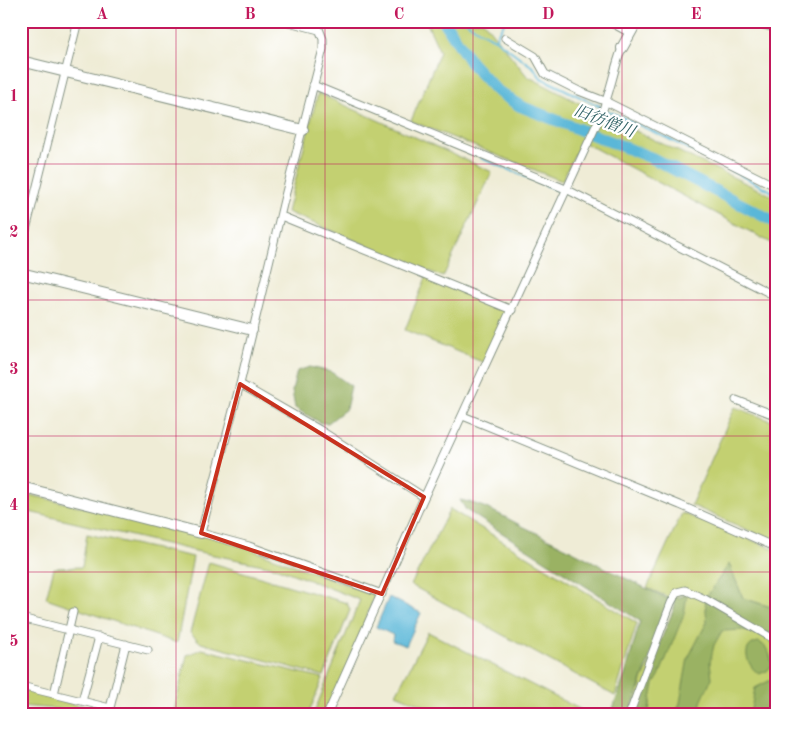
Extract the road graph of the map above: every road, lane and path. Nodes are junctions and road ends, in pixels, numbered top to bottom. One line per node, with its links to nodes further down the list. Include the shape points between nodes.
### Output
1 (78, 21): 13 (street)
2 (285, 21): 8 (street)
3 (316, 21): 8 (street)
4 (608, 21): 9 (street)
5 (637, 21): 9 (street)
6 (759, 21): 7 (highway)
7 (777, 26)
8 (319, 30): 14 (street, via 323,49)
9 (630, 33): 11 (street)
10 (505, 38): 15 (street, via 535,56 545,74)
11 (622, 48): 15 (street)
12 (21, 61): 13 (street)
13 (65, 72): 16 (street); 20 (street)
14 (312, 85): 16 (street); 18 (street)
15 (607, 102): 17 (street); 18 (street)
16 (303, 130): 19 (street)
17 (777, 187)
18 (568, 190): 22 (street); 23 (street)
19 (281, 216): 23 (street); 24 (street)
20 (21, 250)
21 (21, 273): 24 (street)
22 (777, 297)
23 (512, 310): 27 (street)
24 (252, 330): 25 (street)
25 (240, 384): 30 (street, via 320,430); 31 (street)
26 (736, 400): 28 (street)
27 (463, 416): 30 (street); 32 (street)
28 (777, 416)
29 (22, 491): 31 (street)
30 (424, 498): 33 (street)
31 (201, 533): 33 (street, via 249,546)
32 (777, 548)
33 (382, 594): 44 (street)
34 (73, 612): 36 (street)
35 (21, 618): 36 (street)
36 (69, 629): 37 (street); 42 (street)
37 (99, 637): 39 (street); 43 (street)
38 (777, 641): 45 (street, via 706,599 685,590 677,592)
39 (126, 644): 40 (street); 43 (street, via 110,708)
40 (148, 650)
41 (21, 686): 42 (street)
42 (54, 694): 43 (street)
43 (82, 701)
44 (327, 715)
45 (629, 715)

